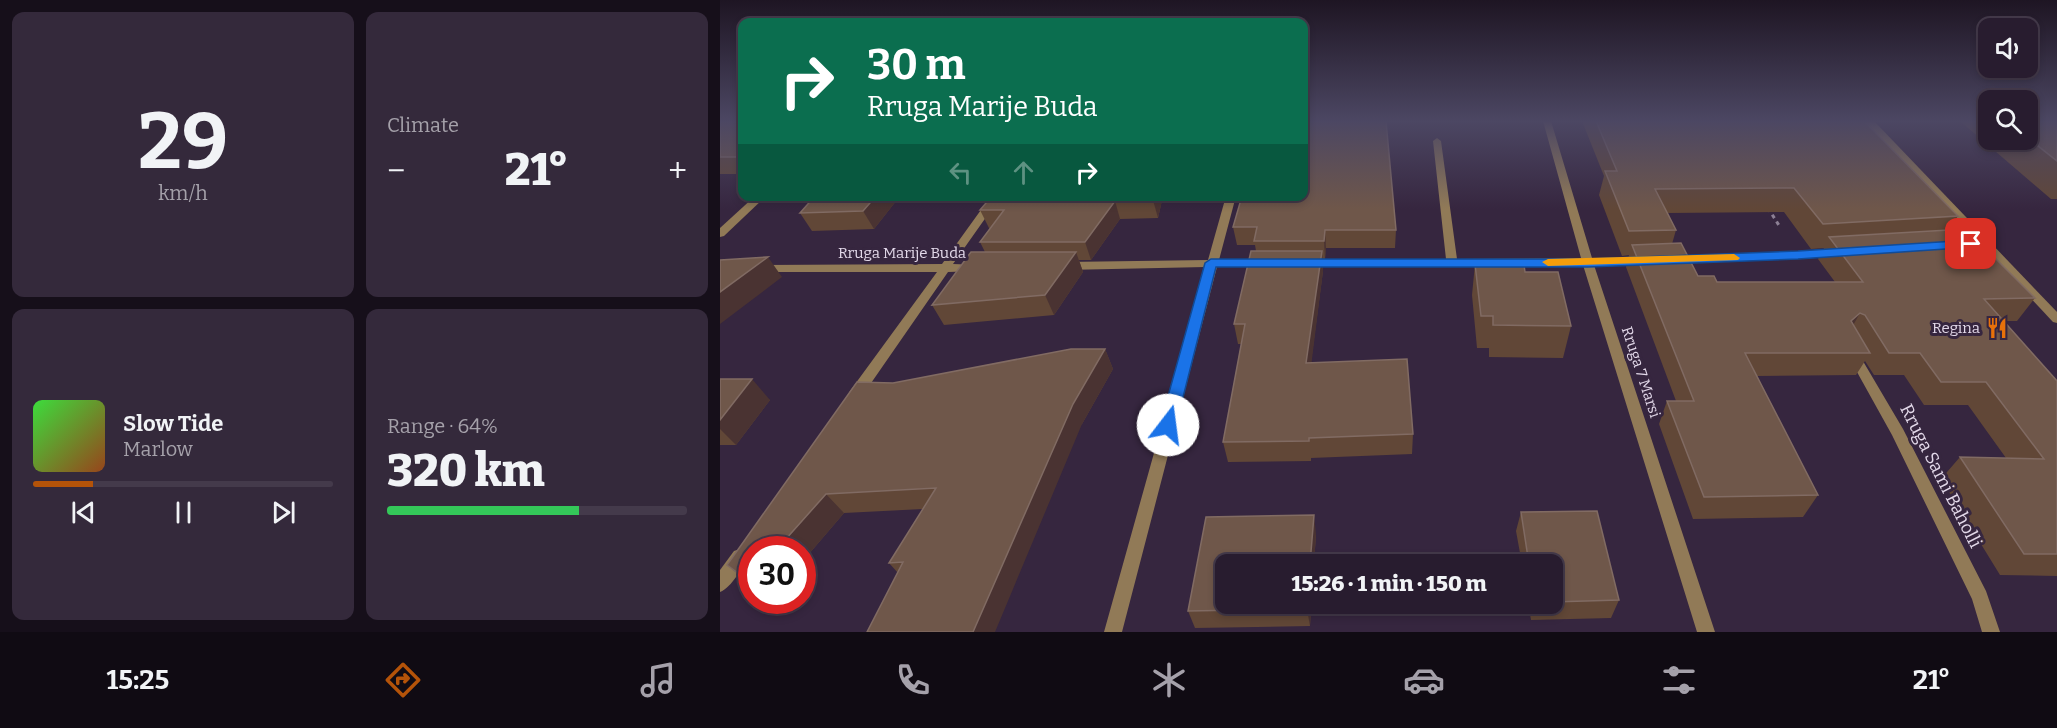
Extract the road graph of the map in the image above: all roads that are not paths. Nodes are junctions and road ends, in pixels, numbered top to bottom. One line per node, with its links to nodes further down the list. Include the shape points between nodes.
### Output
1 (1438, 150): 11 (street)
2 (1556, 150): 13 (street, Rruga 7 Marsi)
3 (1897, 150): 8 (street)
4 (756, 201): 7 (street)
5 (992, 201): 17 (street)
6 (1230, 201): 12 (street)
7 (720, 234)
8 (1984, 243): 9 (street); 18 (street)
9 (1966, 244)
10 (1844, 252): 13 (street)
11 (1452, 262): 12 (street); 13 (street)
12 (1211, 263): 14 (street); 23 (street)
13 (1588, 263): 24 (street, Rruga 7 Marsi)
14 (1049, 266)
15 (991, 267): 17 (street, Rruga Marije Buda)
16 (744, 268): 17 (street, Rruga Marije Buda)
17 (945, 268): 20 (street)
18 (2057, 319)
19 (1846, 342): 25 (street, Rruga Sami Baholli, via 1898,433 1980,597)
20 (849, 402)
21 (738, 559): 22 (street)
22 (720, 584)
23 (1113, 632)
24 (1706, 632)
25 (1991, 632)

